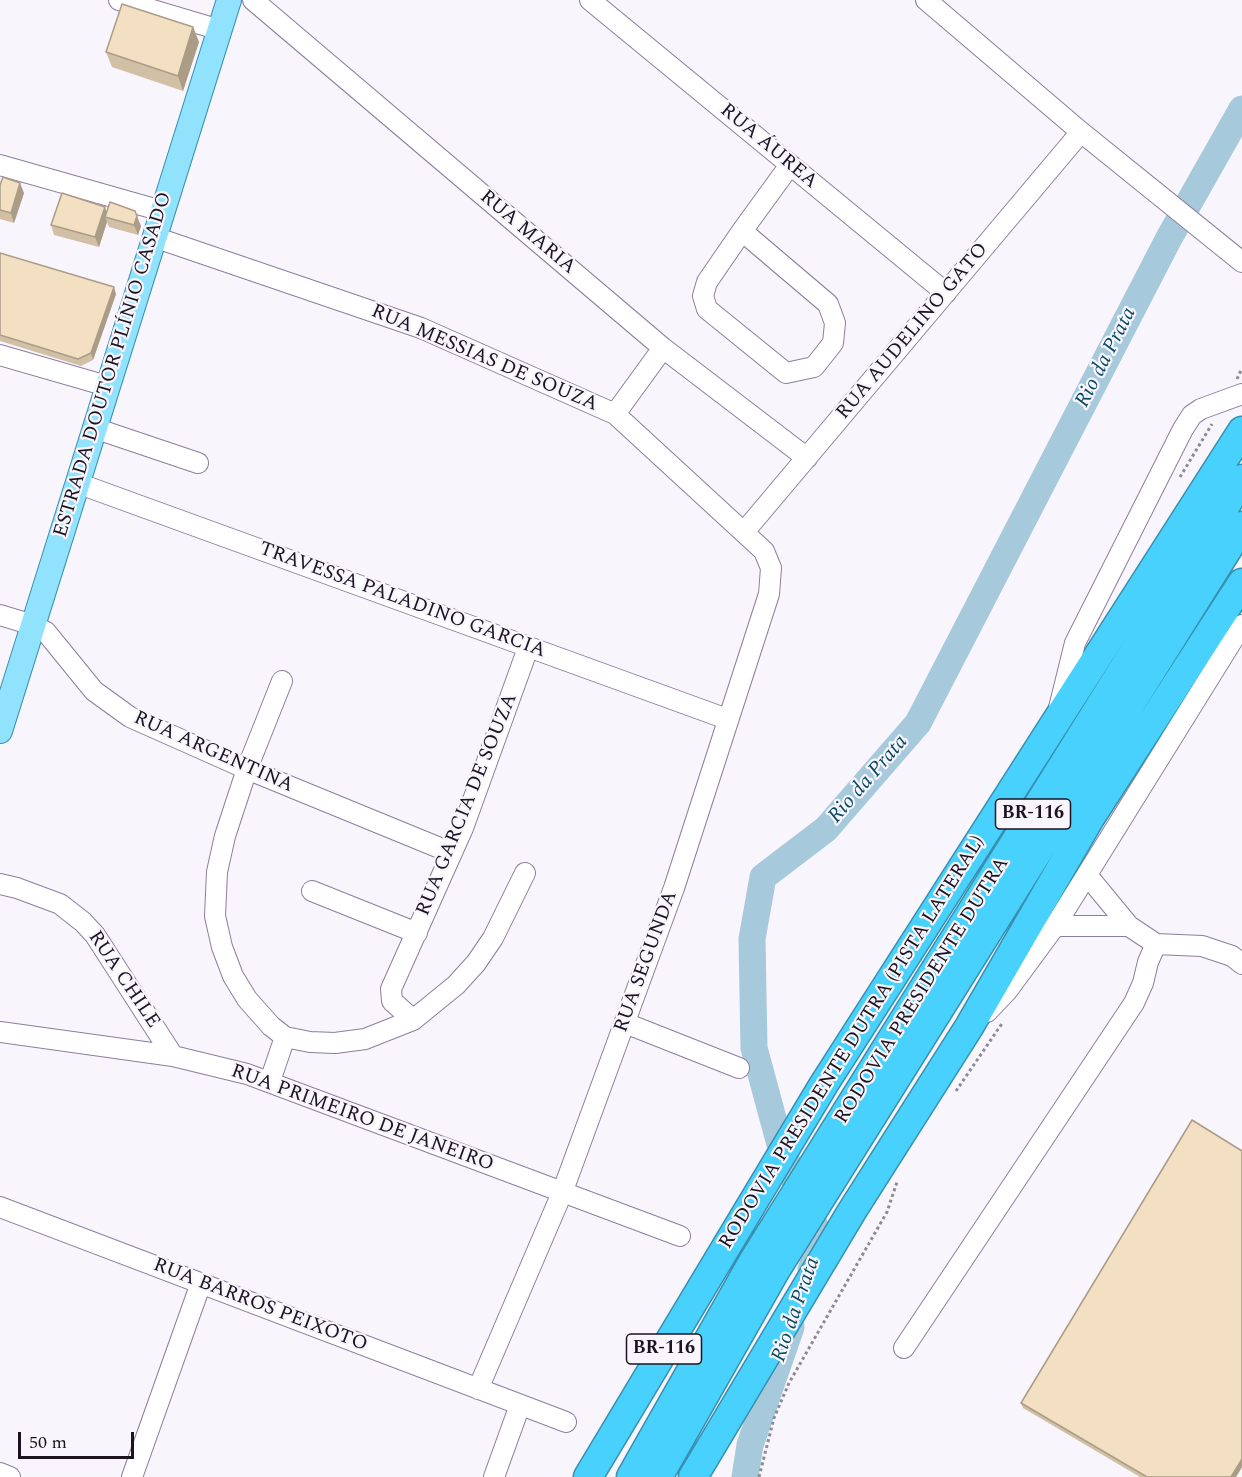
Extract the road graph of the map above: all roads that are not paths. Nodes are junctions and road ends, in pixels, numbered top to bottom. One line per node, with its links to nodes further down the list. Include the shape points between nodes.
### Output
1 (119, 0): 6 (street)
2 (229, 0): 6 (main road, ESTRADA DOUTOR PLÍNIO CASADO)
3 (253, 0): 15 (street, RUA MARIA)
4 (590, 0): 9 (street, RUA ÁUREA)
5 (926, 0): 7 (street)
6 (220, 30): 10 (main road, ESTRADA DOUTOR PLÍNIO CASADO)
7 (1081, 132): 13 (street); 14 (street, RUA AUDELINO GATO)
8 (0, 165): 10 (street)
9 (790, 165): 11 (street); 14 (street, RUA ÁUREA)
10 (162, 211): 12 (main road, ESTRADA DOUTOR PLÍNIO CASADO)
11 (742, 231): 11 (street, via 707,282 703,296 707,309 786,373 814,367 833,343 835,323 828,304)
12 (154, 237): 17 (main road, ESTRADA DOUTOR PLÍNIO CASADO); 19 (street, RUA MESSIAS DE SOUZA, via 421,328)
13 (1242, 262)
14 (946, 294): 22 (street, RUA AUDELINO GATO)
15 (663, 348): 19 (street); 22 (street, RUA MARIA)
16 (0, 355): 17 (street)
17 (107, 386): 20 (main road, ESTRADA DOUTOR PLÍNIO CASADO)
18 (1235, 396): 34 (street, via 1192,415 1182,429 1075,643)
19 (615, 414): 27 (street, RUA MESSIAS DE SOUZA)
20 (94, 428): 23 (street); 25 (main road, ESTRADA DOUTOR PLÍNIO CASADO)
21 (1242, 431): 34 (highway, RODOVIA PRESIDENTE DUTRA (PISTA LATERAL) / BR-116)
22 (807, 458): 27 (street, RUA AUDELINO GATO)
23 (198, 463)
24 (1242, 479): 56 (highway, RODOVIA PRESIDENTE DUTRA / BR-116)
25 (77, 483): 30 (main road, ESTRADA DOUTOR PLÍNIO CASADO); 32 (street, TRAVESSA PALADINO GARCIA)
26 (1242, 526): 56 (highway, RODOVIA PRESIDENTE DUTRA / BR-116, via 970,957)
27 (744, 532): 35 (street, RUA SEGUNDA, via 768,557 771,582)
28 (1242, 583): 50 (highway, BR-116, via 1090,818)
29 (0, 615): 30 (street, RUA ARGENTINA)
30 (33, 625): 36 (main road, ESTRADA DOUTOR PLÍNIO CASADO); 37 (street, RUA ARGENTINA, via 52,638 94,691 121,712)
31 (1242, 625): 40 (street)
32 (528, 648): 35 (street, TRAVESSA PALADINO GARCIA); 38 (street, RUA GARCIA DE SOUZA)
33 (282, 681): 37 (street)
34 (1057, 718): 71 (highway, RODOVIA PRESIDENTE DUTRA (PISTA LATERAL) / BR-116, via 824,1084)
35 (727, 719): 49 (street, RUA SEGUNDA, via 674,888)
36 (0, 731)
37 (247, 769): 38 (street, RUA ARGENTINA); 52 (street, via 217,872 215,916 222,948 246,999)
38 (452, 853): 45 (street, RUA GARCIA DE SOUZA)
39 (525, 873): 48 (street, via 476,963 456,985)
40 (1087, 875): 43 (street); 44 (street)
41 (0, 884): 53 (street, RUA CHILE, via 60,904 83,922)
42 (312, 891): 45 (street)
43 (1055, 926): 44 (street); 50 (street, via 1007,991)
44 (1129, 926): 46 (street)
45 (417, 933): 48 (street, RUA GARCIA DE SOUZA, via 390,995)
46 (1156, 944): 47 (street, via 1202,946 1232,956); 62 (street, via 1134,1003)
47 (1242, 964)
48 (412, 1020): 52 (street, via 355,1040 310,1042)
49 (625, 1023): 54 (street); 57 (street, RUA SEGUNDA)
50 (969, 1028): 66 (highway, BR-116, via 852,1211)
51 (0, 1032): 53 (street, RUA PRIMEIRO DE JANEIRO)
52 (285, 1036): 55 (street)
53 (173, 1056): 55 (street, RUA PRIMEIRO DE JANEIRO)
54 (739, 1068)
55 (270, 1081): 57 (street, RUA PRIMEIRO DE JANEIRO)
56 (833, 1157): 60 (highway, RODOVIA PRESIDENTE DUTRA / BR-116)
57 (562, 1193): 59 (street, RUA PRIMEIRO DE JANEIRO); 63 (street, RUA SEGUNDA)
58 (0, 1207): 61 (street, RUA BARROS PEIXOTO)
59 (680, 1236)
60 (765, 1266): 72 (highway, RODOVIA PRESIDENTE DUTRA / BR-116); 73 (highway, RODOVIA PRESIDENTE DUTRA / BR-116)
61 (201, 1283): 63 (street, RUA BARROS PEIXOTO); 69 (street)
62 (904, 1348)
63 (478, 1389): 64 (street, RUA BARROS PEIXOTO)
64 (520, 1405): 65 (street, RUA BARROS PEIXOTO); 70 (street)
65 (566, 1422)
66 (699, 1467)
67 (0, 1473): 68 (street)
68 (10, 1477)
69 (132, 1477)
70 (494, 1477)
71 (588, 1477)
72 (631, 1477)
73 (658, 1477)

